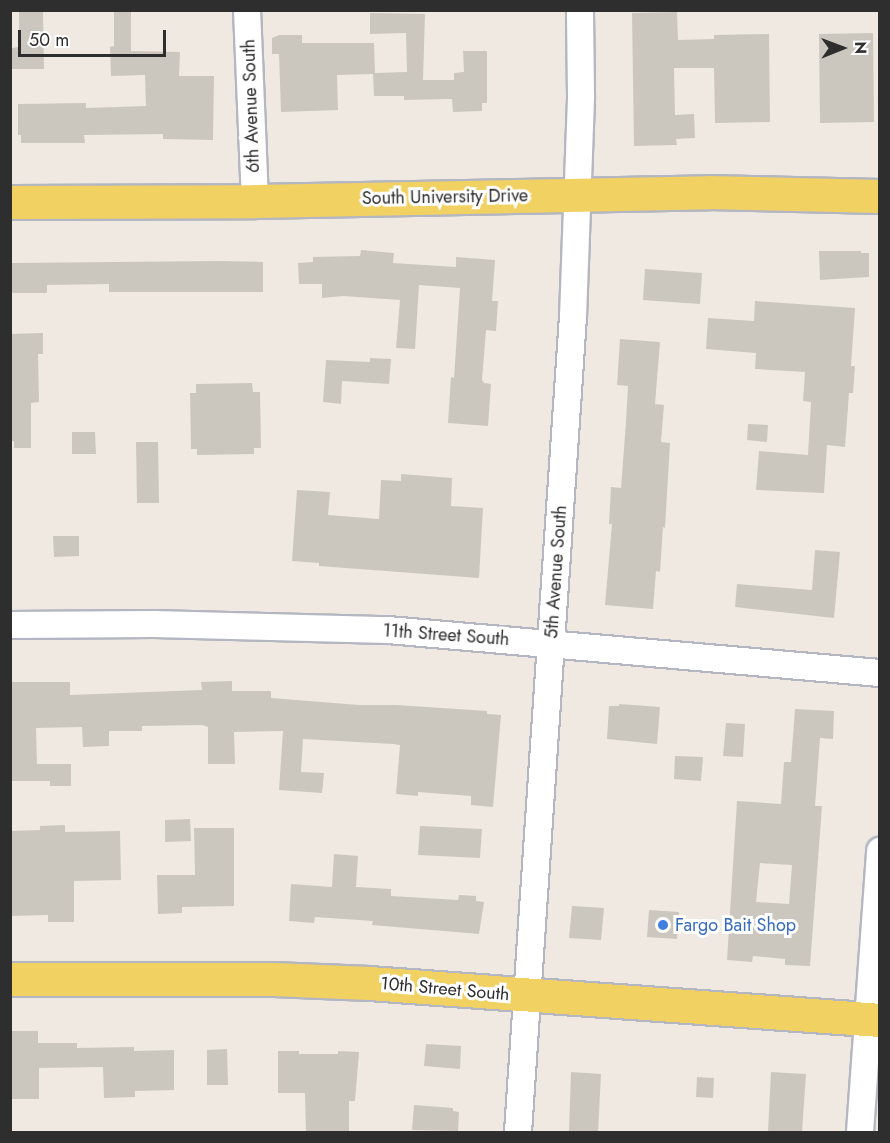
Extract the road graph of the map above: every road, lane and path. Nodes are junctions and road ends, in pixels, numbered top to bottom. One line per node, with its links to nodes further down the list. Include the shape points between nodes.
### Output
1 (247, 10): 5 (street, 6th Avenue South)
2 (580, 10): 3 (street, 5th Avenue South)
3 (578, 194): 4 (main road, South University Drive); 5 (main road, South University Drive); 8 (street, 5th Avenue South)
4 (879, 196)
5 (255, 201): 6 (main road, South University Drive)
6 (10, 202)
7 (10, 625): 8 (street, 11th Street South, via 388,630)
8 (551, 643): 9 (street, 11th Street South); 12 (street, 5th Avenue South)
9 (879, 673)
10 (879, 851): 13 (street)
11 (10, 979): 12 (main road, 10th Street South, via 283,979)
12 (527, 995): 13 (main road, 10th Street South); 14 (street, 5th Avenue South)
13 (874, 1020): 15 (street)
14 (518, 1132)
15 (860, 1132)

